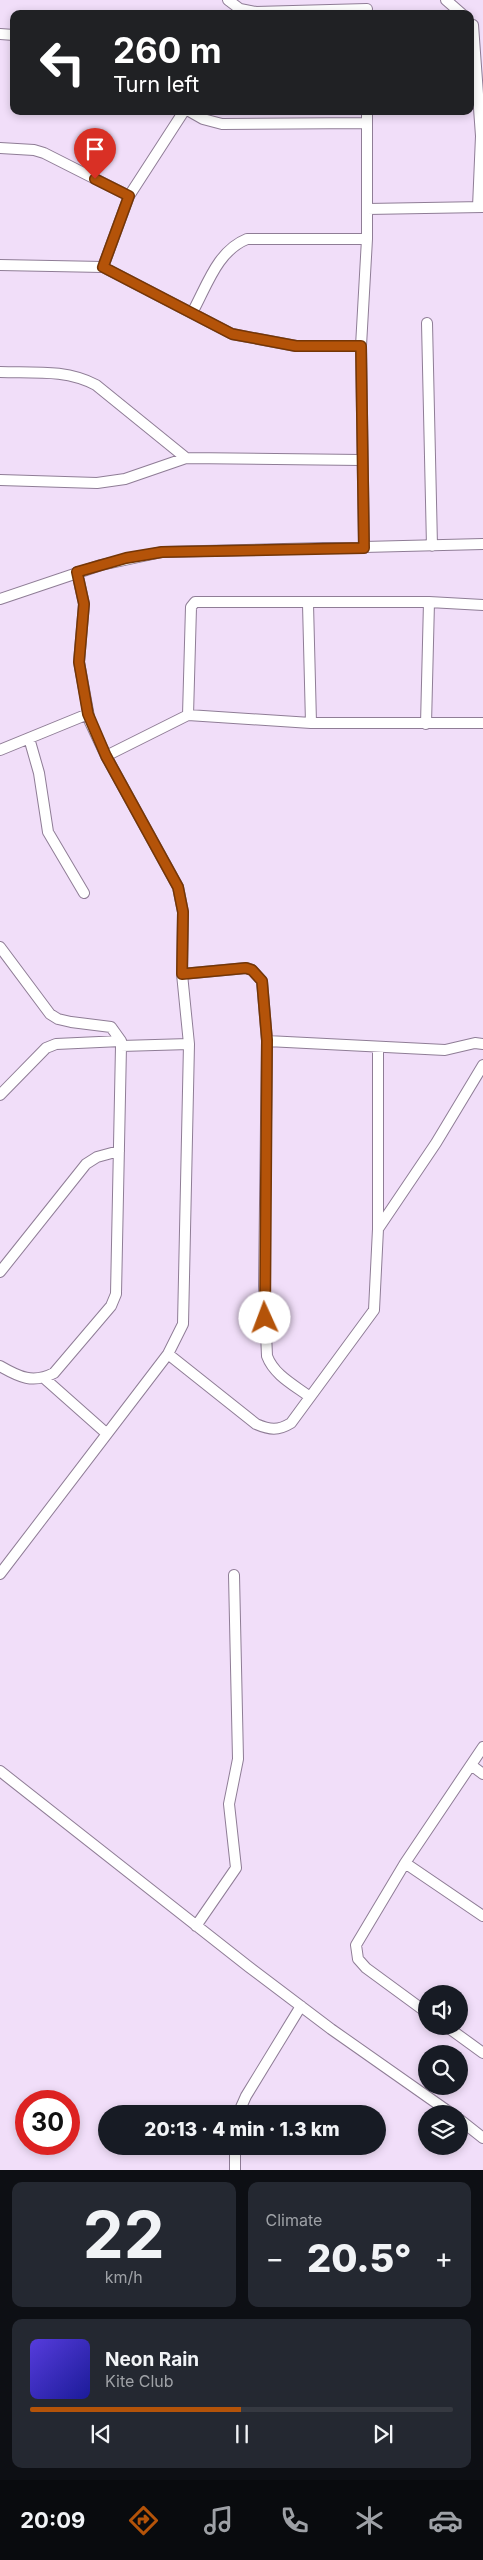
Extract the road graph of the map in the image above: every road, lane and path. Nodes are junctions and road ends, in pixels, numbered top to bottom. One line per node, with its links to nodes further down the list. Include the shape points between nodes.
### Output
1 (228, 0): 4 (street)
2 (446, 0): 6 (street)
3 (366, 8): 5 (street)
4 (245, 10)
5 (311, 10)
6 (457, 10)
7 (475, 24): 12 (street)
8 (181, 115): 14 (street)
9 (196, 115): 11 (street, via 222,124)
10 (367, 115): 11 (street)
11 (367, 123): 16 (street)
12 (482, 136): 15 (street)
13 (0, 148): 14 (street, via 39,152)
14 (129, 196): 19 (street)
15 (481, 207): 16 (street)
16 (367, 209): 17 (street)
17 (367, 239): 20 (street, via 246,239 234,244 223,253); 22 (street)
18 (0, 265): 19 (street)
19 (103, 267): 20 (street)
20 (192, 313): 22 (street, via 232,334 261,341 296,346)
21 (426, 323): 28 (street)
22 (361, 346): 25 (street)
23 (0, 372): 24 (street, via 81,377 96,385)
24 (186, 458): 25 (street); 26 (street, via 125,479 97,483)
25 (361, 460): 29 (street)
26 (0, 480)
27 (483, 544): 28 (street)
28 (432, 546): 29 (street)
29 (364, 548): 30 (street, via 162,552)
30 (77, 572): 31 (street); 35 (street, via 84,604 79,662)
31 (0, 598)
32 (429, 602): 33 (street); 34 (street); 39 (street)
33 (308, 604): 36 (street, via 193,603); 38 (street)
34 (483, 605)
35 (88, 714): 40 (street); 42 (street)
36 (188, 715): 38 (street); 42 (street)
37 (483, 722): 39 (street)
38 (311, 723): 39 (street)
39 (426, 724)
40 (29, 738): 41 (street); 43 (street, via 39,773 48,832)
41 (0, 750)
42 (106, 756): 45 (street, via 178,887 183,912)
43 (84, 893)
44 (0, 947): 47 (street, via 50,1014 71,1022 111,1027)
45 (182, 974): 46 (street, via 252,970 262,981); 48 (street)
46 (267, 1040): 50 (street); 59 (street, via 264,1286 267,1356 270,1366)
47 (121, 1044): 48 (street); 52 (street, via 51,1046 38,1054); 53 (street)
48 (189, 1044): 56 (street, via 183,1324)
49 (483, 1044): 50 (street, via 446,1050)
50 (378, 1047): 54 (street)
51 (483, 1065): 54 (street)
52 (0, 1095)
53 (119, 1151): 55 (street, via 86,1164); 58 (street, via 116,1294 111,1306 64,1362)
54 (378, 1229): 59 (street, via 374,1310)
55 (0, 1272)
56 (168, 1354): 59 (street, via 256,1424 266,1428 282,1428 291,1423); 60 (street)
57 (0, 1366): 58 (street, via 18,1376)
58 (44, 1378): 60 (street)
59 (310, 1397)
60 (106, 1433): 61 (street)
61 (0, 1574)
62 (234, 1575): 69 (street, via 238,1759 229,1804 236,1868)
63 (483, 1747): 64 (street)
64 (471, 1765): 66 (street); 67 (street)
65 (0, 1771): 69 (street)
66 (483, 1774)
67 (405, 1863): 68 (street); 71 (street, via 358,1941 358,1959)
68 (483, 1916)
69 (196, 1926): 70 (street)
70 (301, 2006): 74 (street); 75 (street)
71 (418, 2006)
72 (458, 2035): 73 (street)
73 (483, 2053)
74 (242, 2105)
75 (439, 2105)
76 (468, 2126): 77 (street)
77 (483, 2138)
78 (235, 2155): 79 (street)
79 (235, 2170)

